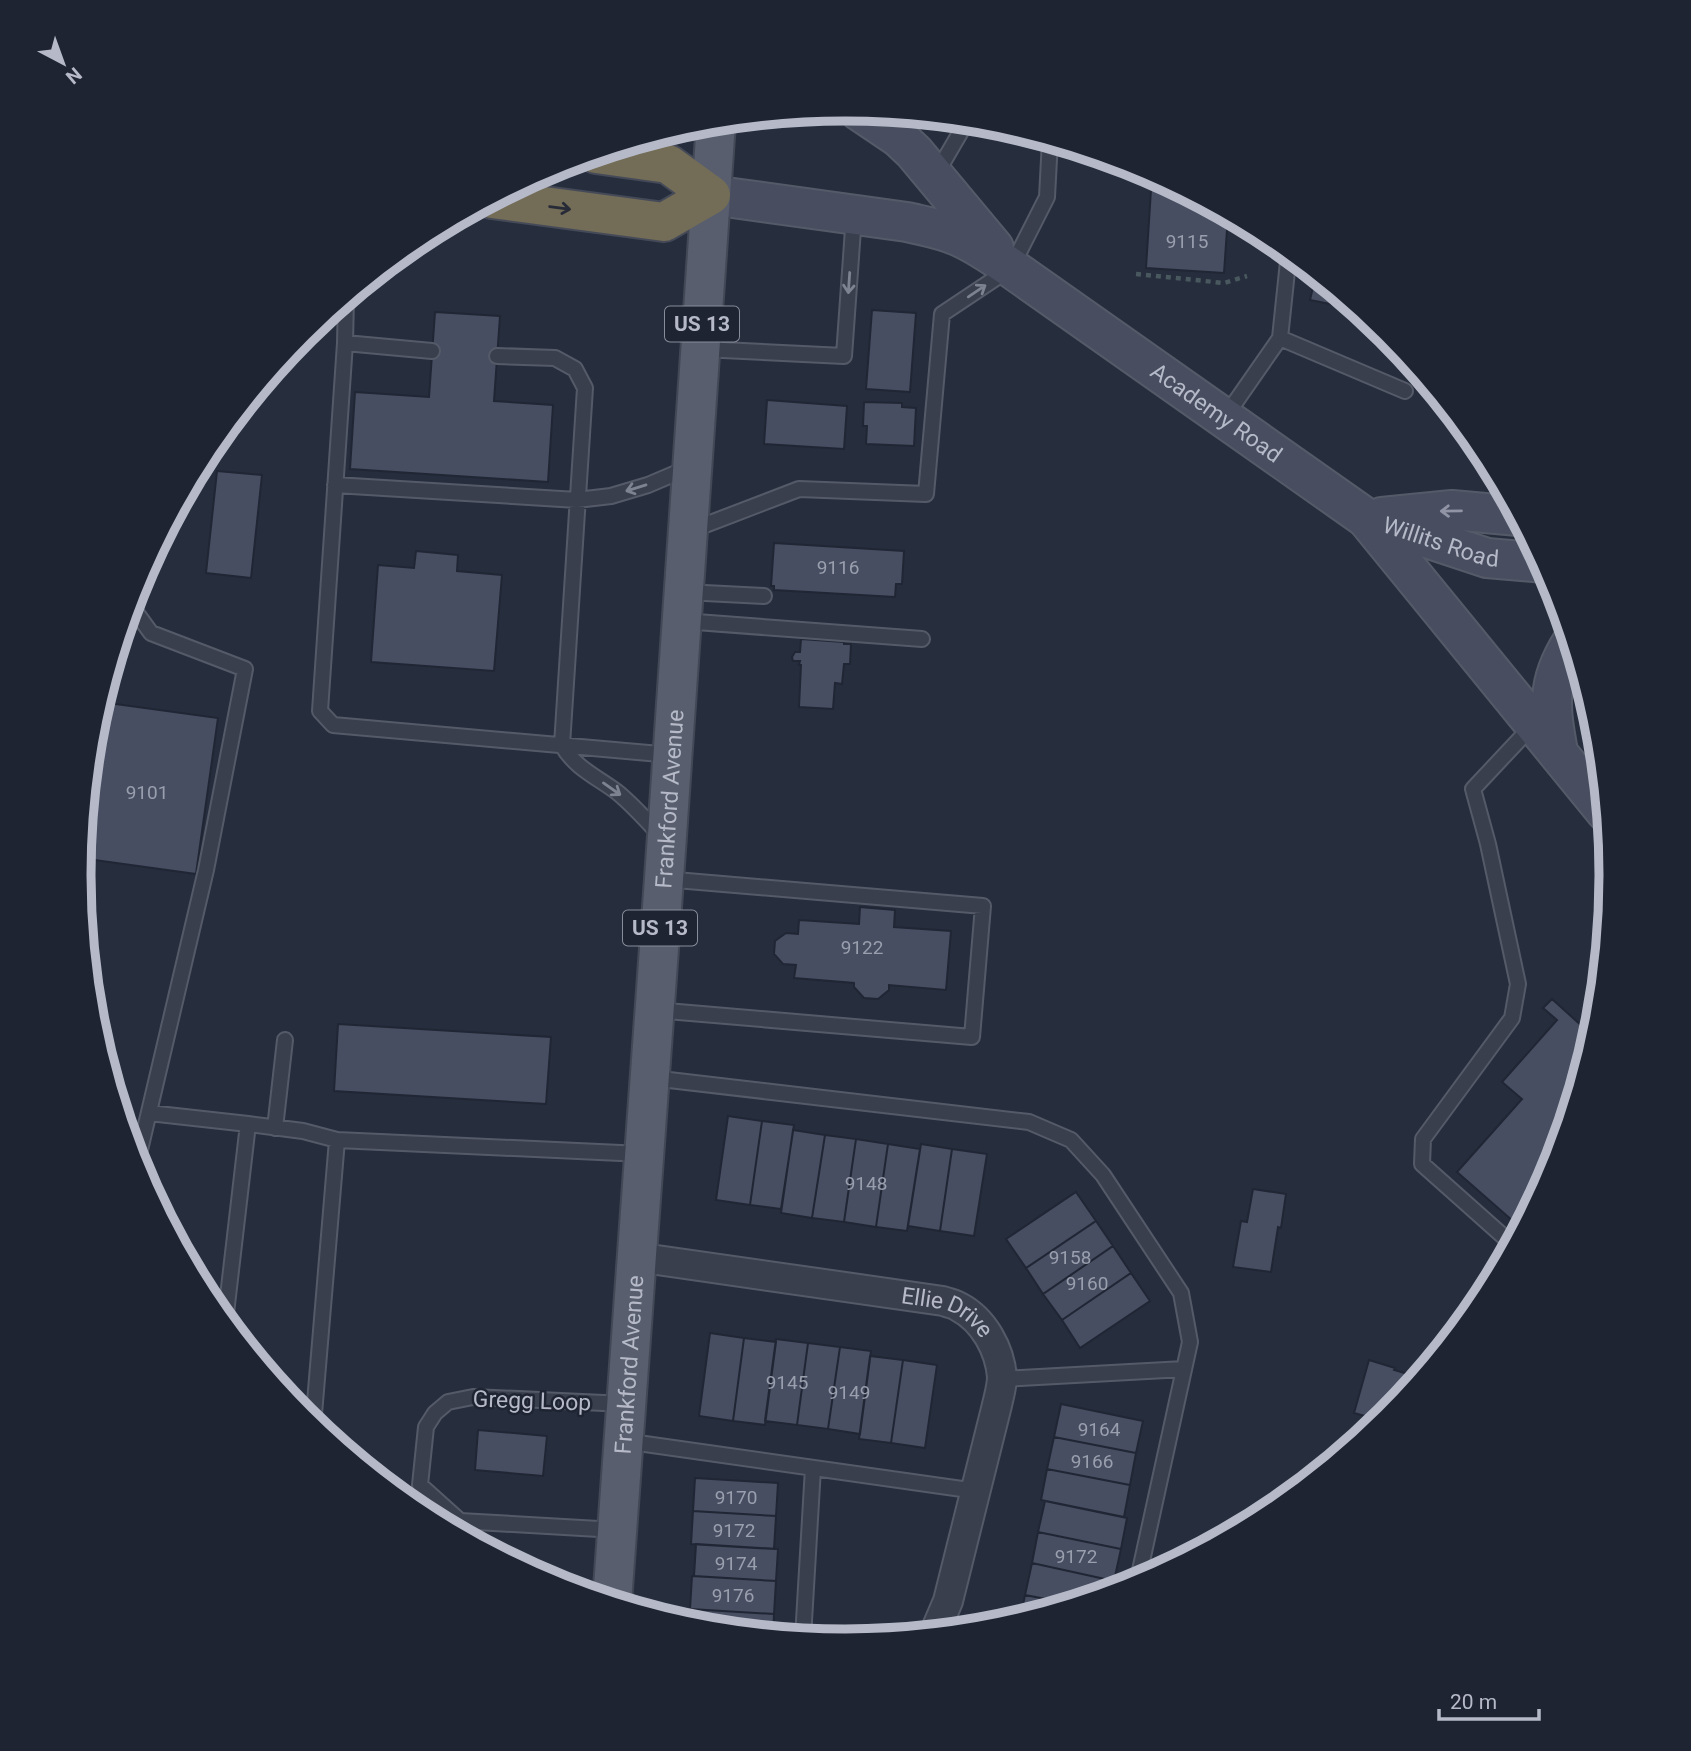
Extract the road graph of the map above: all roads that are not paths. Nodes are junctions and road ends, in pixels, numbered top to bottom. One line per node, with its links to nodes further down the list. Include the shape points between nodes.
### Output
1 (875, 122): 6 (main road, via 914,152)
2 (962, 130): 6 (lane)
3 (715, 132): 7 (main road, Frankford Avenue / US 13)
4 (1050, 150): 11 (lane, via 1047,197)
5 (617, 157): 7 (highway, via 668,164)
6 (935, 177): 11 (main road)
7 (711, 195): 8 (highway, one-way to 7, via 664,222); 9 (main road, Academy Road); 15 (main road, Frankford Avenue / US 13)
8 (508, 201)
9 (854, 215): 11 (main road, Academy Road, via 907,222 959,236); 15 (lane, one-way to 15, via 844,356)
10 (1288, 264): 13 (lane)
11 (1012, 268): 19 (main road, Academy Road); 25 (lane, one-way to 11, via 799,489 926,494 942,314)
12 (346, 310): 14 (lane)
13 (1280, 338): 18 (lane); 19 (lane)
14 (345, 343): 16 (lane); 21 (lane)
15 (700, 349): 20 (main road, Frankford Avenue / US 13)
16 (432, 351)
17 (497, 356): 22 (lane, via 555,358 575,369 585,388)
18 (1405, 391)
19 (1225, 418): 24 (main road, Academy Road)
20 (692, 467): 22 (lane, one-way to 22, via 611,496); 25 (main road, Frankford Avenue / US 13)
21 (335, 485): 22 (lane); 33 (lane, via 320,711 326,718 333,725)
22 (577, 500): 33 (lane)
23 (1508, 515): 24 (main road, Willits Road, one-way to 24, via 1452,510)
24 (1366, 518): 26 (main road, Willits Road, via 1487,558); 32 (main road, Academy Road)
25 (688, 532): 28 (main road, Frankford Avenue / US 13)
26 (1531, 562)
27 (764, 596): 28 (lane)
28 (683, 606): 30 (lane); 35 (main road, Frankford Avenue / US 13)
29 (138, 614): 41 (lane, via 151,633 245,669 206,870)
30 (922, 639)
31 (1566, 653): 34 (main road, via 1551,700)
32 (1534, 723): 34 (main road, Academy Road); 47 (lane, via 1473,789 1518,984 1512,1018 1423,1139 1422,1151 1422,1164)
33 (562, 745): 35 (lane); 37 (lane, one-way to 37, via 582,769 626,799)
34 (1559, 754): 36 (main road, Academy Road)
35 (672, 755): 37 (main road, Frankford Avenue / US 13)
36 (1596, 799)
37 (665, 861): 38 (main road, Frankford Avenue / US 13); 38 (lane, via 983,906 972,1037)
38 (654, 1010): 40 (main road, Frankford Avenue / US 13)
39 (285, 1040): 43 (lane)
40 (649, 1077): 46 (main road, Frankford Avenue / US 13); 50 (lane, via 1029,1122 1071,1140 1103,1175 1181,1293 1190,1342)
41 (149, 1112): 42 (lane); 45 (lane)
42 (248, 1124): 43 (lane); 49 (lane)
43 (275, 1128): 44 (lane)
44 (337, 1140): 46 (lane); 52 (lane)
45 (141, 1145)
46 (643, 1154): 48 (main road, Frankford Avenue / US 13)
47 (1506, 1239)
48 (636, 1257): 51 (street, Ellie Drive, via 943,1301 972,1316 986,1332); 53 (main road, Frankford Avenue / US 13)
49 (227, 1307)
50 (1184, 1369): 51 (lane); 57 (lane)
51 (1002, 1379): 55 (street, Ellie Drive)
52 (314, 1411)
53 (625, 1423): 54 (lane); 56 (main road, Frankford Avenue / US 13); 56 (lane, Gregg Loop, via 473,1397 448,1402 426,1427 420,1485 460,1521)
54 (813, 1468): 55 (lane); 60 (lane)
55 (976, 1491): 59 (street, Ellie Drive)
56 (617, 1530): 58 (main road, Frankford Avenue / US 13)
57 (1140, 1570)
58 (613, 1593)
59 (938, 1624)
60 (804, 1628)

